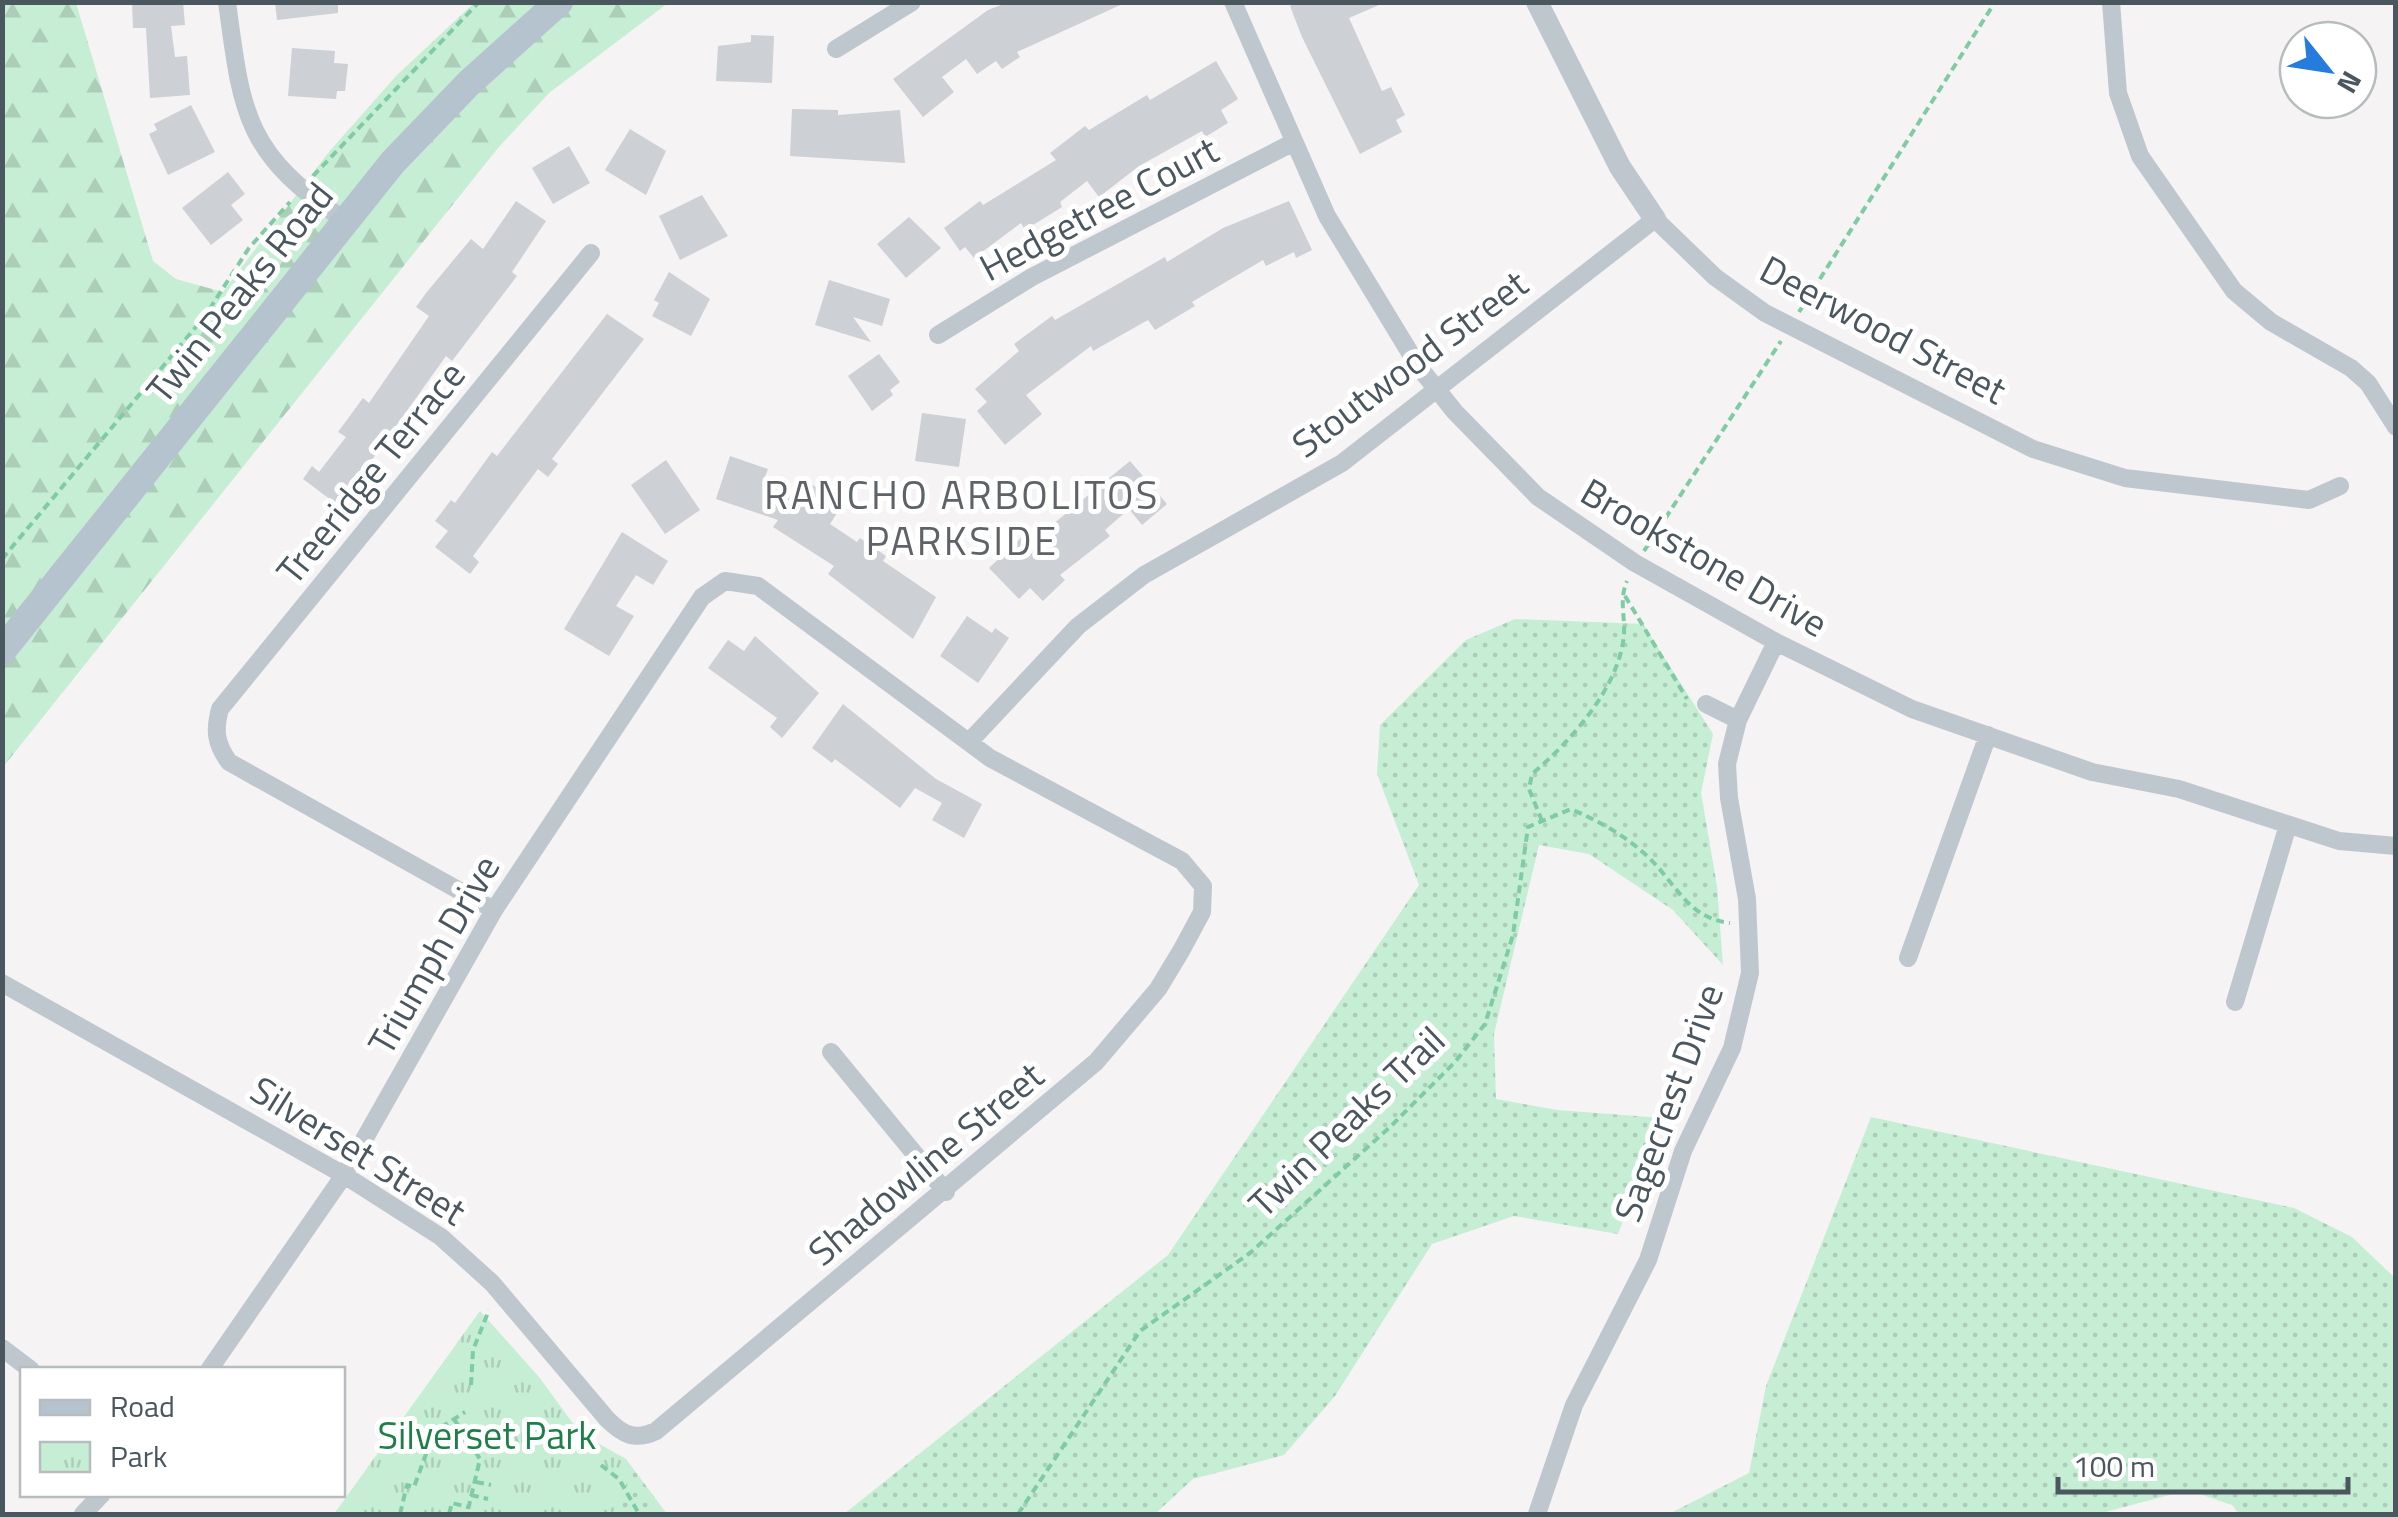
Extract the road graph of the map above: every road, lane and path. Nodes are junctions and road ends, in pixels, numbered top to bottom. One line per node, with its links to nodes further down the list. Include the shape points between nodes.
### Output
1 (227, 2): 11 (street, via 240,98 256,138)
2 (479, 2): 11 (path)
3 (559, 2): 13 (main road, Twin Peaks Road, via 469,83)
4 (912, 2): 9 (street)
5 (1232, 2): 10 (street, Brookstone Drive)
6 (1537, 2): 12 (street, Deerwood Street, via 1620,167)
7 (1996, 2): 15 (path)
8 (2111, 2): 18 (street, via 2118,93 2140,156 2234,291 2271,322 2351,368)
9 (836, 49)
10 (1292, 143): 16 (street, Hedgetree Court, via 1032,276); 17 (street, Brookstone Drive, via 1327,216)
11 (302, 188): 13 (street); 20 (path, via 249,248 205,316)
12 (1655, 219): 15 (street, Deerwood Street, via 1714,277); 17 (street, Stoutwood Street)
13 (346, 222): 23 (main road, Twin Peaks Road)
14 (591, 254): 31 (street, Treeridge Terrace, via 220,709 216,739 230,762)
15 (1790, 326): 19 (street, Deerwood Street, via 2032,449 2124,478 2309,500); 21 (path)
16 (938, 336)
17 (1435, 390): 21 (street, Brookstone Drive, via 1538,497); 27 (street, Stoutwood Street, via 1342,463 1144,575 1078,626)
18 (2396, 427)
19 (2340, 486)
20 (2, 559)
21 (1636, 563): 22 (street, Brookstone Drive)
22 (1776, 642): 25 (street, Sagecrest Drive); 26 (street, Brookstone Drive, via 1912,709)
23 (2, 651)
24 (1706, 704): 25 (street); 28 (path, via 1695,709 1622,592 1624,637 1606,684 1577,730 1532,774 1530,789)
25 (1738, 720): 32 (street, Sagecrest Drive, via 1729,798)
26 (1988, 735): 29 (street, Brookstone Drive, via 2092,772 2179,788); 33 (street)
27 (968, 742): 31 (street, Triumph Drive, via 758,586 725,581 702,597); 38 (street, Shadowline Street, via 1035,785 1182,861 1203,886 1202,912 1129,1026)
28 (1542, 821): 32 (path, via 1571,809 1612,827 1709,920); 59 (path, Twin Peaks Trail, via 1528,826 1513,935 1485,1024 1390,1126 1250,1253 1140,1331)
29 (2288, 825): 30 (street, Brookstone Drive, via 2340,841); 35 (street)
30 (2396, 846)
31 (494, 910): 37 (street, Triumph Drive)
32 (1748, 925): 60 (street, Sagecrest Drive, via 1750,973 1732,1048 1683,1151 1648,1260 1574,1405)
33 (1908, 958)
34 (2, 983): 37 (street, Silverset Street)
35 (2235, 1002)
36 (832, 1052): 38 (street)
37 (344, 1175): 39 (street, Silverset Street, via 441,1237); 42 (street, Triumph Drive)
38 (946, 1192): 46 (street, Shadowline Street, via 656,1432)
39 (502, 1296): 43 (path, via 479,1326); 46 (street, Silverset Street)
40 (2, 1348): 41 (street)
41 (27, 1367)
42 (210, 1367)
43 (471, 1385)
44 (465, 1412): 45 (path)
45 (454, 1419): 48 (path); 55 (path, via 434,1432)
46 (629, 1436)
47 (482, 1439): 48 (path)
48 (471, 1446): 50 (path, via 480,1460)
49 (602, 1466): 58 (path)
50 (474, 1482): 51 (path); 52 (path)
51 (490, 1486)
52 (471, 1495): 53 (path); 54 (path)
53 (488, 1500)
54 (468, 1507): 56 (path, via 452,1503); 57 (path)
55 (400, 1514)
56 (449, 1514)
57 (466, 1514)
58 (640, 1514)
59 (1018, 1514)
60 (1537, 1514)

